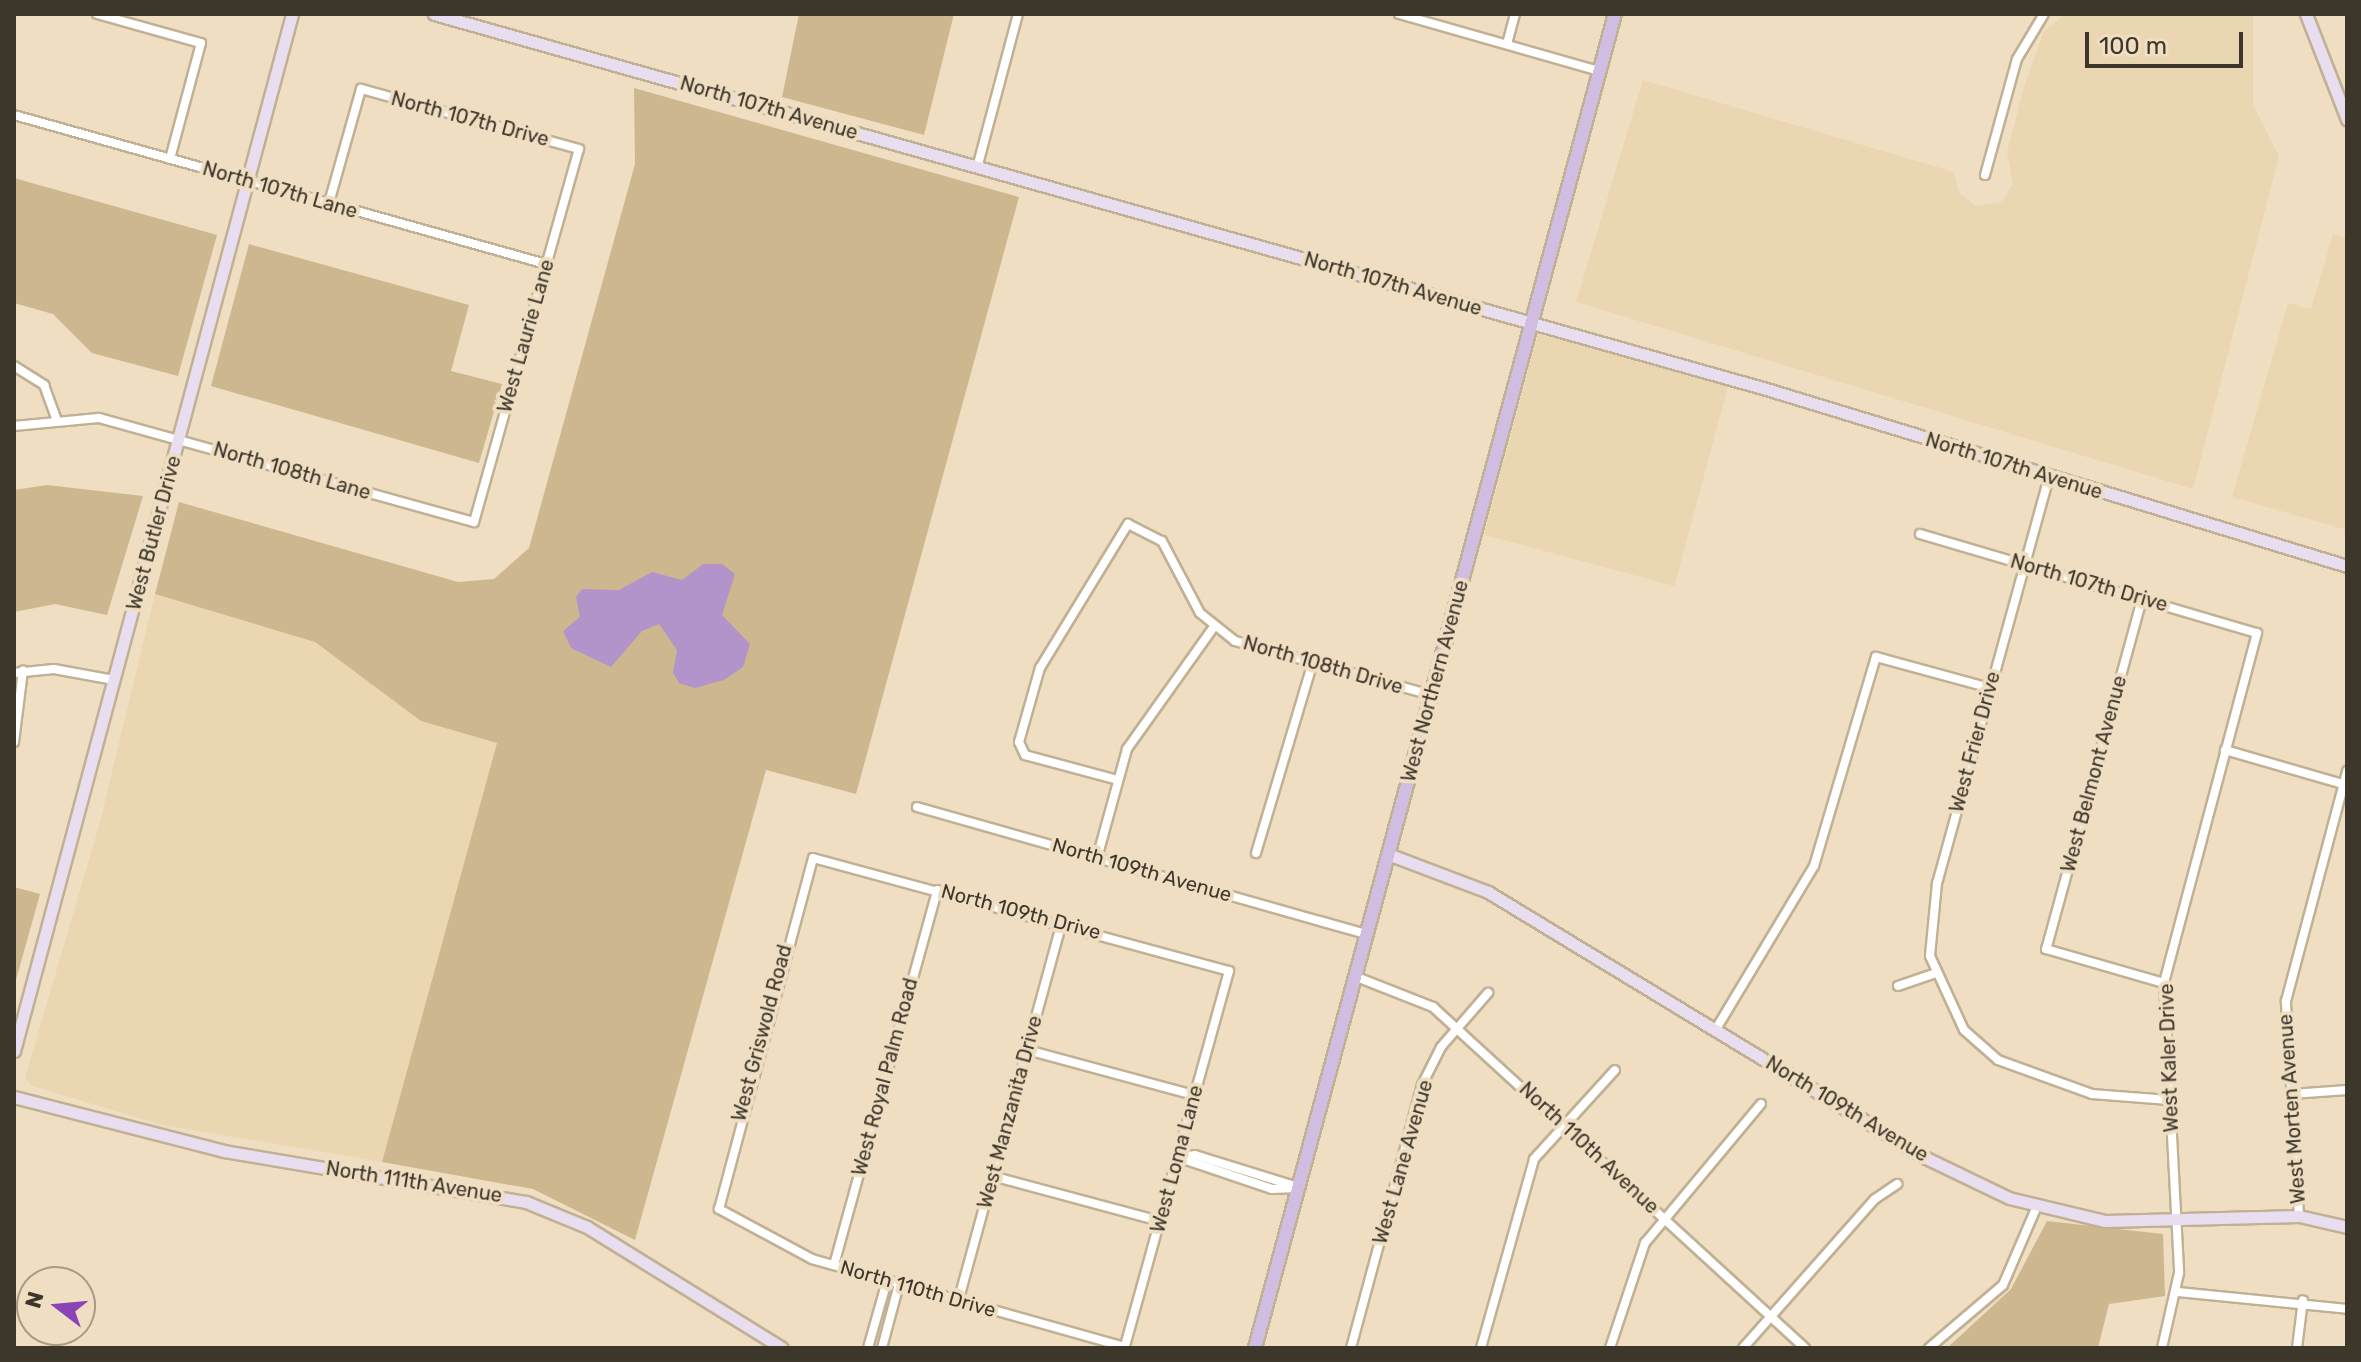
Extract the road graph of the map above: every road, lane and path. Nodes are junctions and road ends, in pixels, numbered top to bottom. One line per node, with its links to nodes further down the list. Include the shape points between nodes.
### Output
1 (97, 14): 15 (street, via 201,43)
2 (292, 14): 18 (street, West Butler Drive)
3 (434, 14): 16 (street, North 107th Avenue)
4 (1018, 14): 16 (street)
5 (1399, 14): 10 (street)
6 (1515, 14): 10 (street)
7 (1615, 14): 11 (main road, West Northern Avenue)
8 (2044, 14): 17 (street, via 2017,59)
9 (2306, 14): 13 (street)
10 (1507, 44): 11 (street)
11 (1599, 71): 21 (main road, West Northern Avenue)
12 (14, 115): 15 (street, North 107th Lane)
13 (2347, 119)
14 (579, 149): 19 (street, North 107th Drive, via 361,89); 20 (street, West Laurie Lane)
15 (170, 159): 18 (street, North 107th Lane)
16 (977, 168): 21 (street, North 107th Avenue)
17 (1985, 175)
18 (247, 181): 19 (street, North 107th Lane); 25 (street, West Butler Drive)
19 (329, 203): 20 (street, North 107th Lane)
20 (546, 264): 27 (street, West Laurie Lane)
21 (1534, 323): 26 (street, North 107th Avenue); 38 (main road, West Northern Avenue)
22 (14, 366): 23 (street, via 44,385)
23 (56, 418): 24 (street, North 108th Lane); 25 (street, North 108th Lane, via 99,418)
24 (14, 426)
25 (179, 439): 27 (street, North 108th Lane); 36 (street, West Butler Drive)
26 (2049, 477): 29 (street, West Frier Drive); 30 (street, North 107th Avenue)
27 (474, 522)
28 (1920, 534): 29 (street, North 107th Drive)
29 (2024, 564): 31 (street, North 107th Drive); 37 (street, West Frier Drive)
30 (2347, 566)
31 (2142, 599): 33 (street, North 107th Drive); 55 (street, West Belmont Avenue, via 2046,949)
32 (1213, 628): 34 (street, North 108th Drive); 42 (street, via 1139,727); 42 (street, via 1162,541 1128,524 1040,668 1019,750)
33 (2257, 633): 40 (street, West Kaler Drive)
34 (1313, 662): 38 (street, North 108th Drive); 45 (street)
35 (18, 672): 36 (street); 39 (street)
36 (114, 680): 61 (street, West Butler Drive)
37 (1990, 688): 53 (street, West Frier Drive, via 1931,906); 59 (street, via 1876,657 1814,866)
38 (1431, 695): 46 (main road, West Northern Avenue)
39 (14, 742)
40 (2225, 750): 43 (street); 55 (street, West Kaler Drive)
41 (2347, 771): 43 (street, West Morten Avenue)
42 (1118, 780): 48 (street)
43 (2343, 784): 64 (street, West Morten Avenue, via 2289,977)
44 (917, 807): 48 (street, North 109th Avenue)
45 (1256, 853)
46 (1388, 854): 51 (main road, West Northern Avenue); 59 (street, North 109th Avenue, via 1472,883)
47 (813, 858): 49 (street, North 109th Drive); 75 (street, West Griswold Road)
48 (1097, 858): 51 (street, North 109th Avenue)
49 (937, 890): 50 (street, North 109th Drive); 81 (street, West Royal Palm Road)
50 (1062, 923): 52 (street, North 109th Drive); 60 (street, West Manzanita Drive)
51 (1366, 934): 54 (main road, West Northern Avenue)
52 (1229, 971): 65 (street, West Loma Lane)
53 (1933, 974): 56 (street); 67 (street, via 1964,1030 1998,1060 2092,1094)
54 (1354, 976): 58 (street, North 110th Avenue, via 1418,998); 73 (main road, West Northern Avenue)
55 (2164, 983): 67 (street, West Kaler Drive)
56 (1898, 986)
57 (1488, 993): 58 (street, West Lane Avenue)
58 (1458, 1027): 69 (street, North 110th Avenue); 94 (street, West Lane Avenue, via 1422,1085)
59 (1716, 1029): 74 (street, North 109th Avenue, via 1926,1158)
60 (1027, 1050): 65 (street); 71 (street, West Manzanita Drive)
61 (14, 1051)
62 (1615, 1070): 69 (street)
63 (2347, 1090): 64 (street)
64 (2292, 1094): 76 (street, West Morten Avenue)
65 (1194, 1095): 70 (street, West Loma Lane)
66 (14, 1097): 90 (street, North 111th Avenue, via 224,1151 526,1202 587,1227)
67 (2169, 1100): 79 (street, West Kaler Drive)
68 (1761, 1104): 77 (street)
69 (1561, 1122): 77 (street, North 110th Avenue); 95 (street, via 1528,1173)
70 (1177, 1157): 73 (street, via 1272,1189); 73 (street, via 1195,1155); 78 (street, West Loma Lane)
71 (992, 1176): 78 (street); 86 (street, West Manzanita Drive)
72 (1897, 1184): 88 (street)
73 (1298, 1188): 93 (main road, West Northern Avenue)
74 (2037, 1206): 79 (street, North 109th Avenue, via 2105,1221); 99 (street, via 2003,1285)
75 (719, 1209): 81 (street, North 110th Drive)
76 (2299, 1216): 79 (street, North 109th Avenue); 80 (street, North 109th Avenue)
77 (1665, 1218): 88 (street, North 110th Avenue); 96 (street, via 1634,1264)
78 (1160, 1221): 89 (street, West Loma Lane)
79 (2179, 1222): 84 (street, West Kaler Drive)
80 (2347, 1227)
81 (834, 1265): 82 (street, North 110th Drive)
82 (887, 1281): 83 (street, North 110th Drive); 91 (street)
83 (899, 1284): 86 (street, North 110th Drive); 92 (street)
84 (2178, 1292): 85 (street); 100 (street, West Kaler Drive)
85 (2303, 1300): 87 (street); 101 (street)
86 (958, 1302): 89 (street, North 110th Drive)
87 (2347, 1309)
88 (1768, 1314): 97 (street); 98 (street, North 110th Avenue)
89 (1125, 1347)
90 (782, 1348)
91 (868, 1348)
92 (882, 1348)
93 (1255, 1348)
94 (1351, 1348)
95 (1481, 1348)
96 (1610, 1348)
97 (1743, 1348)
98 (1805, 1348)
99 (1929, 1348)
100 (2162, 1348)
101 (2297, 1348)

